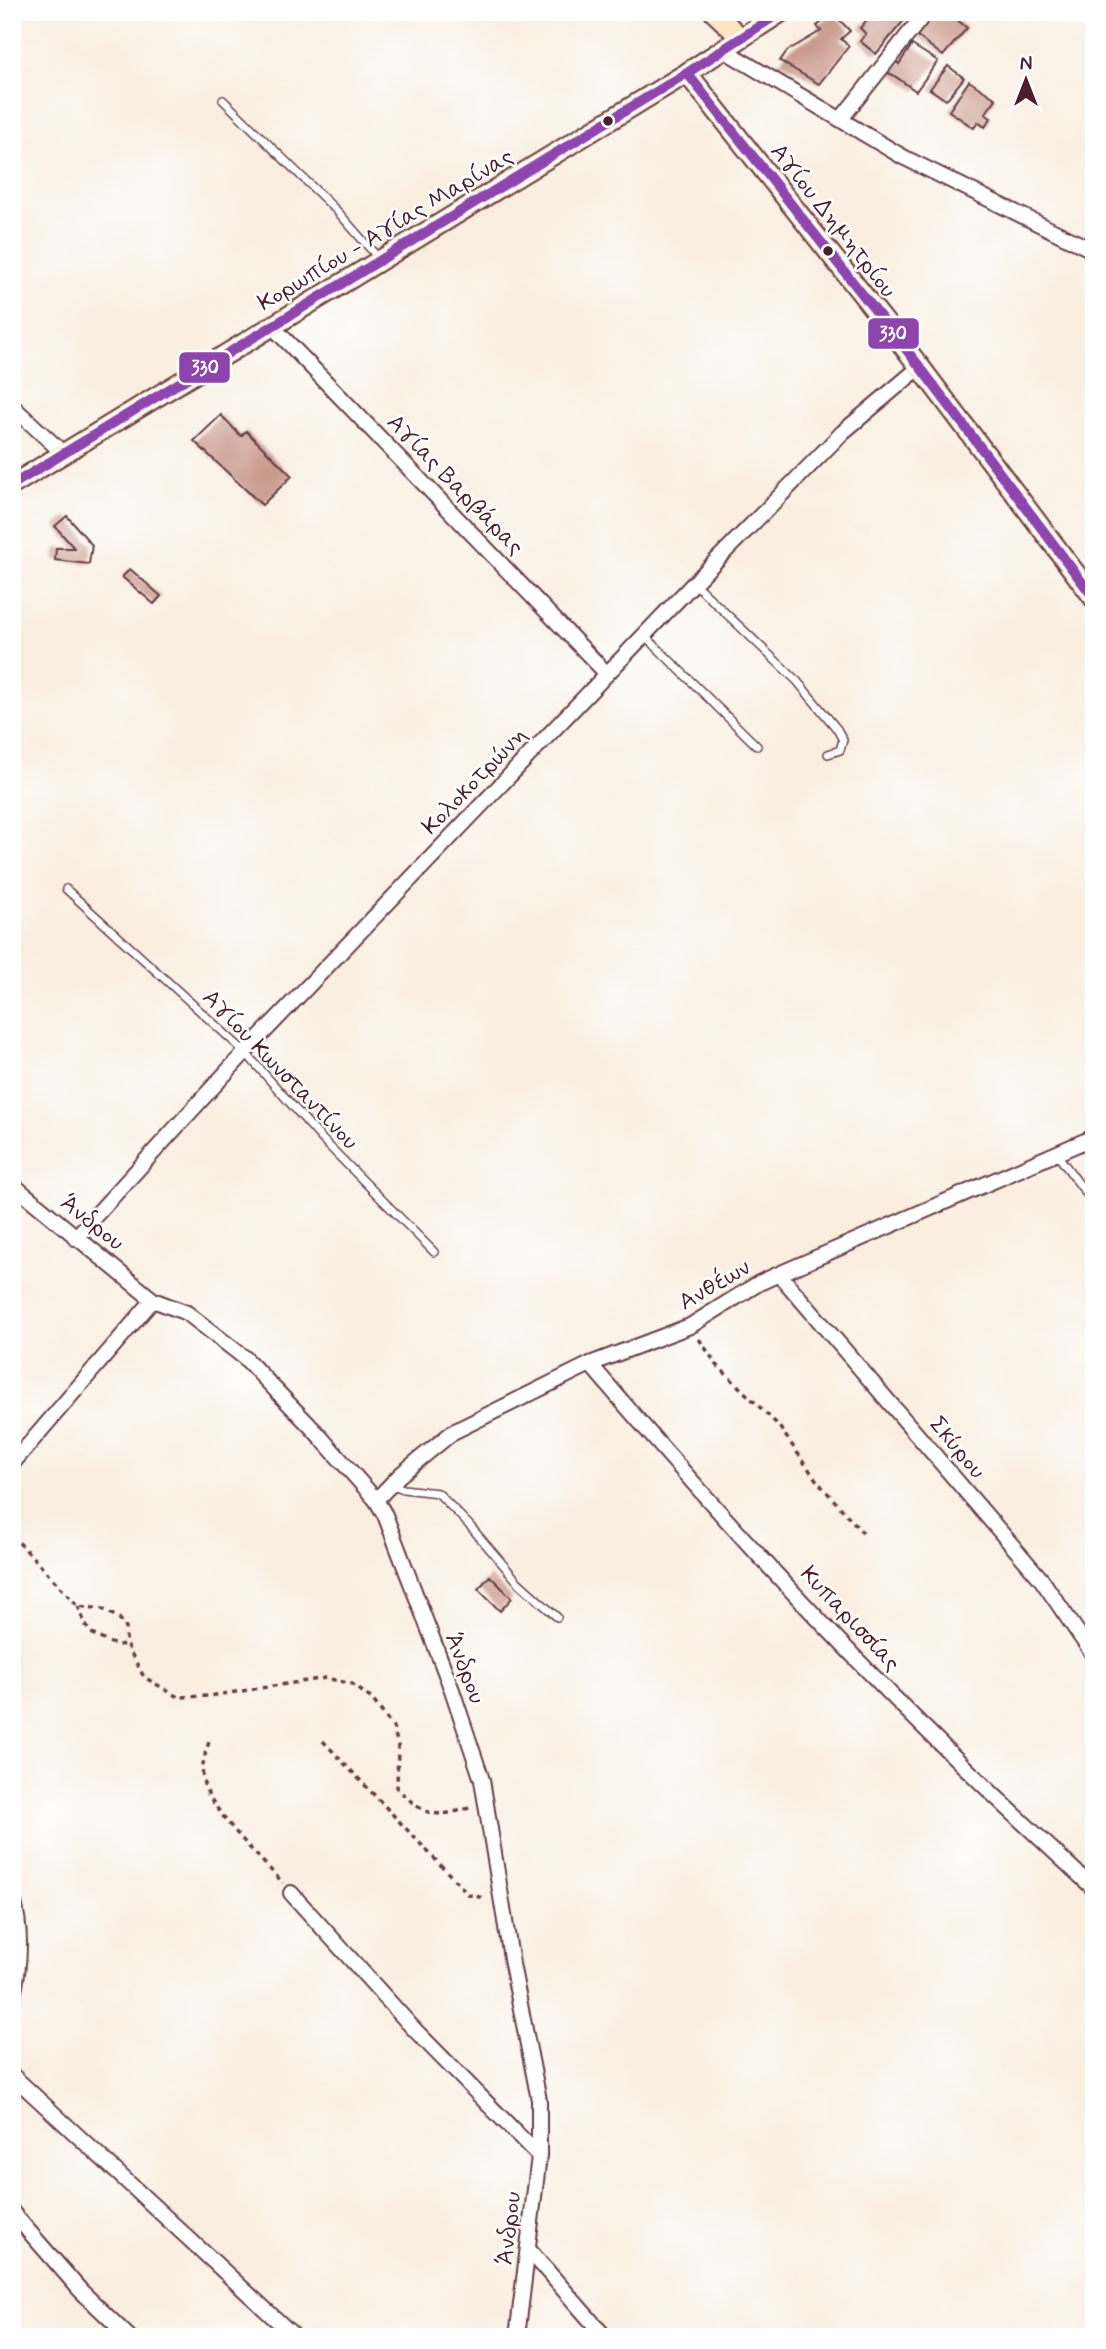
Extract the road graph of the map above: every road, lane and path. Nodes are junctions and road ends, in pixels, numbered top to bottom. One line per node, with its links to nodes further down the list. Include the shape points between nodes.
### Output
1 (715, 12): 4 (main road)
2 (780, 12): 4 (main road, Κορωπίου - Αγίας Μαρίνας)
3 (926, 12): 8 (street)
4 (740, 37): 5 (main road, Κορωπίου - Αγίας Μαρίνας)
5 (722, 50): 6 (main road, Κορωπίου - Αγίας Μαρίνας); 8 (street)
6 (687, 73): 10 (main road, Κορωπίου - Αγίας Μαρίνας); 12 (main road, Αγίου Δημητρίου)
7 (223, 100): 10 (lane, via 338,212)
8 (841, 119): 9 (street, via 903,157)
9 (1094, 251)
10 (380, 261): 11 (main road, Κορωπίου - Αγίας Μαρίνας)
11 (272, 326): 14 (main road, Κορωπίου - Αγίας Μαρίνας); 19 (street, Αγίας Βαρβάρας)
12 (920, 367): 16 (street, Κολοκοτρώνη, via 844,432); 17 (main road, Αγίου Δημητρίου)
13 (12, 406): 14 (street)
14 (64, 454): 15 (main road, Κορωπίου - Αγίας Μαρίνας)
15 (12, 485)
16 (694, 583): 18 (street, Κολοκοτρώνη); 21 (lane, via 797,681 837,729 843,740 840,750)
17 (1094, 598)
18 (645, 636): 19 (street, Κολοκοτρώνη); 20 (lane)
19 (607, 674): 23 (street, Κολοκοτρώνη)
20 (757, 746)
21 (828, 754)
22 (65, 889): 23 (lane, Αγίου Κωνσταντίνου)
23 (245, 1052): 28 (street, Κολοκοτρώνη); 29 (lane, Αγίου Κωνσταντίνου, via 320,1138)
24 (1094, 1137): 25 (street, Ανθέων)
25 (1056, 1152): 27 (lane); 30 (street, Ανθέων)
26 (12, 1184): 28 (street, Άνδρου)
27 (1094, 1204)
28 (75, 1238): 31 (street, Άνδρου)
29 (434, 1252)
30 (779, 1274): 32 (street, Ανθέων); 42 (street, Σκύρου, via 1041,1579)
31 (153, 1300): 34 (street); 36 (street, Άνδρου, via 187,1313 245,1358)
32 (690, 1326): 33 (street, Ανθέων); 37 (path, via 717,1365 778,1425 817,1481)
33 (590, 1364): 35 (street, Ανθέων, via 453,1432); 46 (street, Κυπαρισσίας, via 851,1652 974,1777)
34 (12, 1464)
35 (392, 1485): 36 (street, Ανθέων); 40 (lane, via 438,1493 518,1582)
36 (376, 1500): 45 (street, Άνδρου, via 452,1690 482,1780)
37 (863, 1533)
38 (12, 1535): 39 (path)
39 (78, 1606): 41 (path, via 86,1629 95,1637 113,1646); 41 (path, via 102,1609 119,1618 126,1628)
40 (557, 1617)
41 (126, 1644): 45 (path, via 144,1677 178,1697 326,1678 352,1684 372,1699 393,1727 398,1745 397,1788 415,1807 442,1816)
42 (1094, 1656)
43 (323, 1741): 49 (path, via 469,1895)
44 (209, 1742): 47 (path, via 203,1781 214,1804)
45 (485, 1804): 49 (street, Άνδρου)
46 (1094, 1889)
47 (291, 1893): 52 (street, via 413,2028)
48 (12, 1896): 50 (street, via 19,1917 19,1972)
49 (500, 1900): 52 (street, Άνδρου, via 539,2100)
50 (12, 2000)
51 (12, 2075): 56 (street)
52 (539, 2156): 54 (street, Άνδρου)
53 (12, 2212): 55 (street, via 81,2291)
54 (529, 2250): 57 (street, Άνδρου); 58 (street)
55 (129, 2337)
56 (295, 2337)
57 (517, 2337)
58 (605, 2337)

